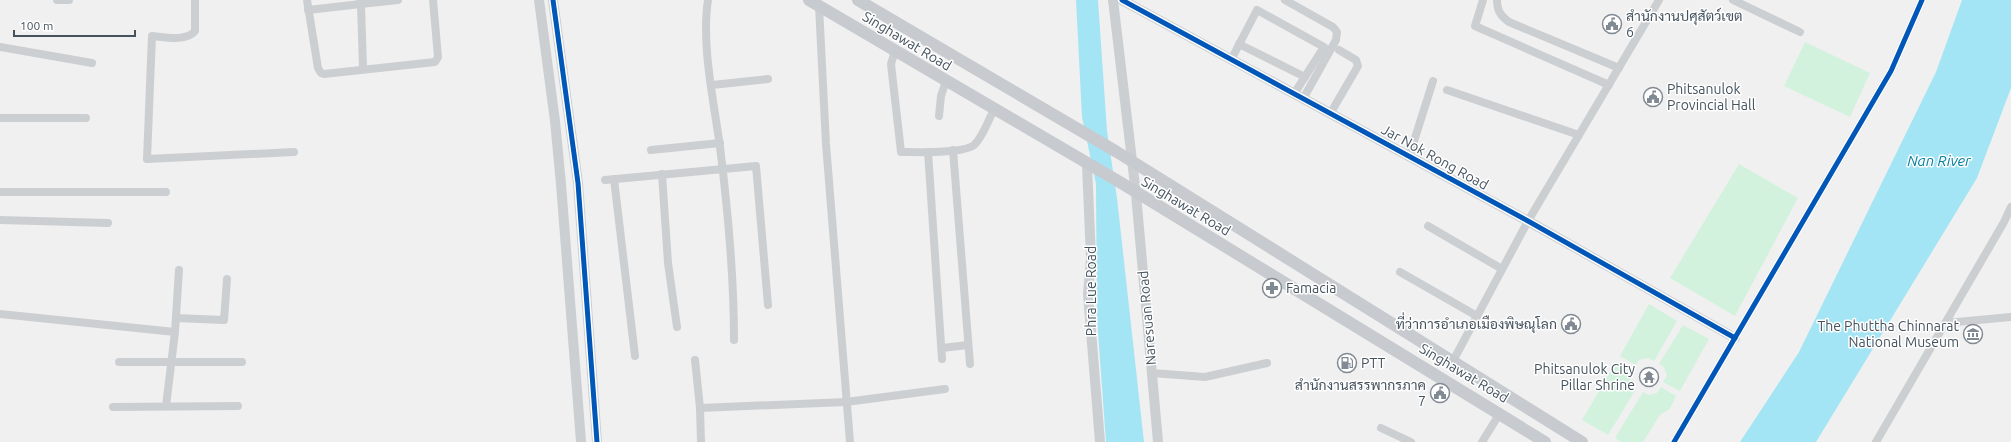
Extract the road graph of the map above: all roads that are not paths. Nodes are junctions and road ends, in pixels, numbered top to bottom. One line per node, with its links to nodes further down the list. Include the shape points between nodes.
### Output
1 (57, 0): 2 (street)
2 (69, 0)
3 (195, 0): 50 (street, via 195,31 192,35 152,36 147,159)
4 (307, 0): 22 (street)
5 (398, 0): 20 (street)
6 (433, 0): 31 (street, via 438,55 436,62)
7 (539, 0): 100 (street, via 561,176)
8 (552, 0): 101 (street, via 578,183)
9 (708, 0): 37 (street, via 706,38)
10 (858, 0): 53 (main road, Singhawat Road)
11 (1113, 0): 53 (street, Naresuan Road)
12 (1122, 0): 29 (street, Jar Nok Rong Road)
13 (1285, 0): 23 (street)
14 (1306, 0): 23 (street)
15 (1483, 0): 38 (street, via 1475,26)
16 (1497, 0): 32 (street, via 1498,11 1509,22)
17 (1659, 0): 32 (street)
18 (1733, 0): 24 (street)
19 (1922, 0): 77 (street, via 1891,71)
20 (360, 2): 22 (street); 31 (street)
21 (814, 3): 28 (main road, Singhawat Road); 93 (street)
22 (308, 10): 31 (street, via 320,72 324,74)
23 (1304, 10): 40 (street, via 1333,27 1337,34 1336,40)
24 (1800, 32)
25 (1239, 44): 29 (street); 33 (street); 33 (street, via 1257,10 1324,47)
26 (0, 47): 30 (street)
27 (1339, 50): 42 (street, via 1356,60 1358,66)
28 (895, 51): 35 (main road, Singhawat Road); 51 (street, via 891,64 901,152)
29 (1231, 60): 40 (street, Jar Nok Rong Road)
30 (92, 63)
31 (363, 68)
32 (1619, 68): 38 (street)
33 (1305, 77): 40 (street)
34 (768, 79): 37 (street)
35 (946, 81): 41 (main road, Singhawat Road); 43 (street)
36 (1433, 81): 52 (street)
37 (712, 85): 47 (street)
38 (1609, 85): 46 (street)
39 (1447, 90): 46 (street)
40 (1299, 97): 42 (street, Jar Nok Rong Road)
41 (994, 110): 49 (street, via 975,144 969,148); 54 (main road, Singhawat Road)
42 (1330, 114): 52 (street, Jar Nok Rong Road)
43 (939, 116)
44 (0, 118): 45 (street)
45 (86, 118)
46 (1579, 135): 62 (street)
47 (720, 143): 48 (street); 55 (street)
48 (651, 150)
49 (953, 150): 51 (street); 79 (street)
50 (294, 152)
51 (928, 152): 80 (street)
52 (1409, 157): 62 (street, Jar Nok Rong Road)
53 (1131, 160): 59 (street, Naresuan Road); 84 (main road, Singhawat Road)
54 (1087, 165): 59 (main road, Singhawat Road); 104 (street, Phra Lue Road, via 1090,226 1089,324)
55 (723, 169): 56 (street); 69 (street, via 756,166); 78 (street, via 734,294)
56 (662, 174): 75 (street, via 668,263); 81 (street, via 609,179)
57 (0, 192): 58 (street)
58 (166, 192)
59 (1136, 194): 90 (street, Naresuan Road); 91 (main road, Singhawat Road)
60 (2011, 207): 74 (street)
61 (0, 220): 63 (street)
62 (1528, 221): 66 (street); 77 (street, Jar Nok Rong Road)
63 (108, 223)
64 (1428, 226): 66 (street)
65 (179, 270): 73 (street)
66 (1502, 270): 71 (street)
67 (1400, 272): 71 (street)
68 (227, 279): 73 (street, via 224,320)
69 (768, 305)
70 (0, 314): 76 (street)
71 (1477, 316): 84 (street)
72 (2011, 317): 74 (street)
73 (176, 318): 76 (street)
74 (1946, 323): 111 (street)
75 (677, 327)
76 (175, 332): 86 (street)
77 (1735, 338): 110 (street)
78 (734, 340)
79 (968, 345): 80 (street); 89 (street)
80 (942, 348): 82 (street)
81 (635, 356)
82 (942, 359)
83 (695, 360): 97 (street)
84 (1453, 361): 91 (main road); 109 (main road, Singhawat Road)
85 (119, 362): 86 (street)
86 (171, 362): 87 (street); 95 (street)
87 (242, 362)
88 (1267, 363): 90 (street, via 1209,376)
89 (970, 364)
90 (1152, 373): 105 (street, Naresuan Road)
91 (1442, 378): 98 (main road, Singhawat Road)
92 (946, 389): 93 (street)
93 (846, 402): 97 (street); 103 (street)
94 (113, 406): 95 (street)
95 (166, 406): 96 (street)
96 (238, 406)
97 (700, 408): 102 (street)
98 (1500, 413): 107 (street); 108 (main road, Singhawat Road)
99 (1381, 428): 106 (street)
100 (581, 442)
101 (597, 442)
102 (701, 442)
103 (850, 442)
104 (1100, 442)
105 (1158, 442)
106 (1411, 442)
107 (1482, 442)
108 (1545, 442)
109 (1582, 442)
110 (1674, 442)
111 (1876, 442)

